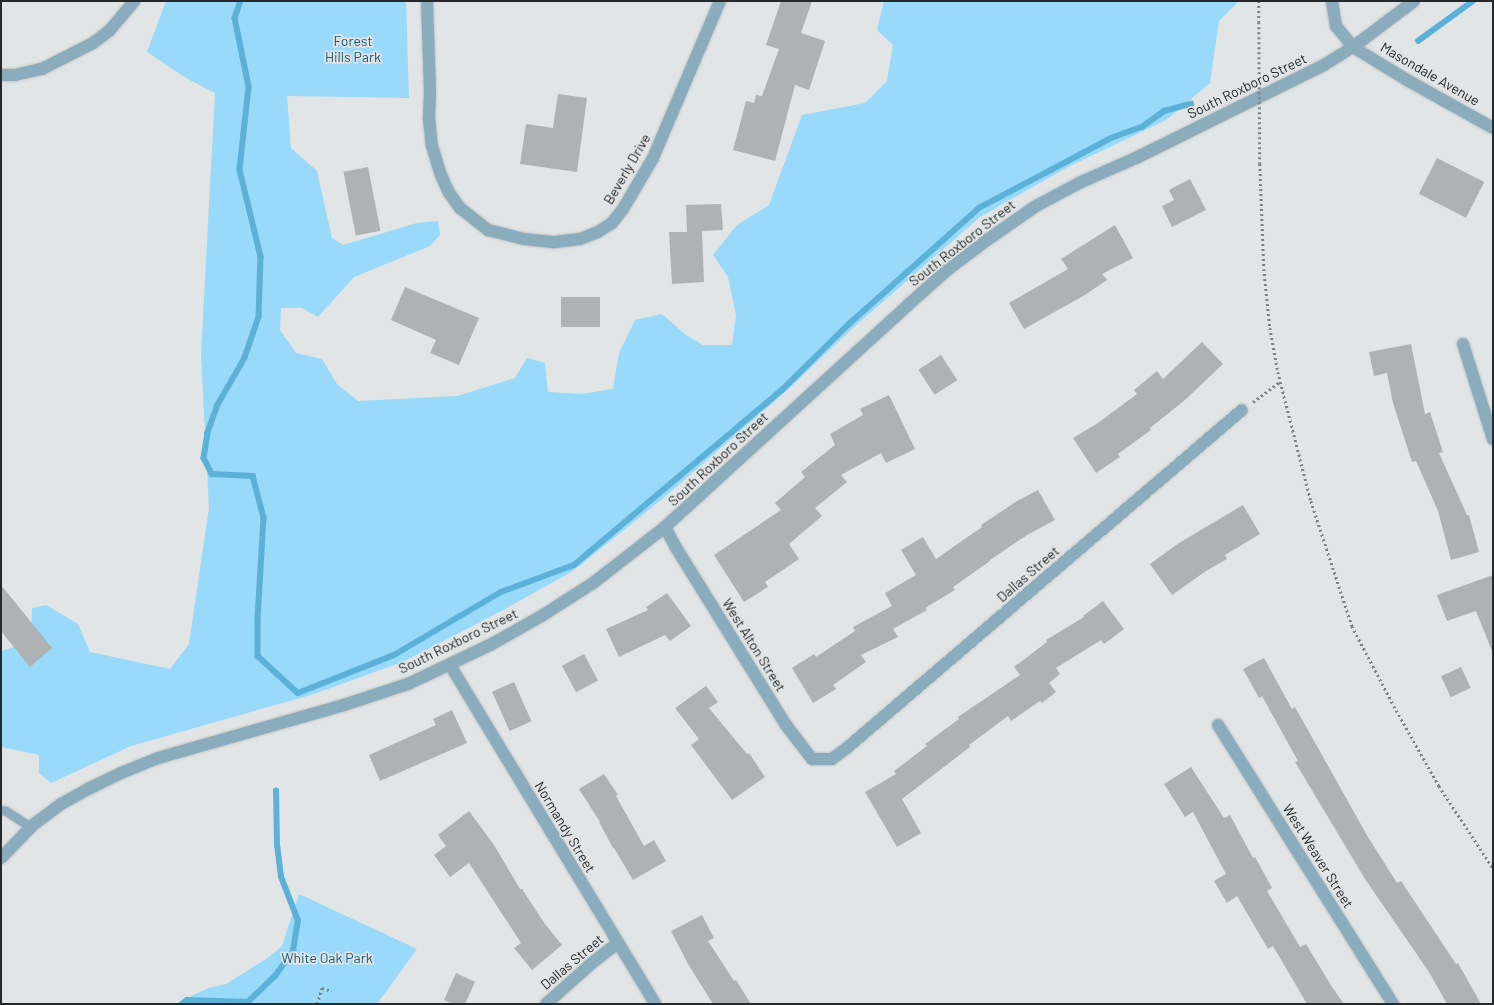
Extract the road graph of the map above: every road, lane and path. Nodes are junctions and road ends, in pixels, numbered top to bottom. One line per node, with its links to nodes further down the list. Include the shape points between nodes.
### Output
1 (134, 1): 8 (street, via 110,30 93,43 42,69 15,75)
2 (427, 1): 3 (street, Beverly Drive, via 429,119 432,146 440,175 448,191 460,208 488,230 524,240 555,242 580,239 598,232 612,223 623,209 654,158)
3 (720, 1)
4 (1259, 1): 11 (path, bridge, via 1260,164 1264,269 1270,328)
5 (1332, 1): 7 (street, Masondale Avenue, via 1336,26)
6 (1414, 1): 7 (street, South Roxboro Street)
7 (1353, 47): 9 (street, Masondale Avenue); 14 (street, South Roxboro Street, via 1288,84 1079,183 1036,206 987,240 946,271)
8 (1, 75)
9 (1493, 128)
10 (1463, 344): 13 (street)
11 (1280, 382): 12 (path); 21 (path, via 1311,500 1352,626 1439,786)
12 (1242, 410): 17 (street, Dallas Street)
13 (1493, 439)
14 (665, 527): 15 (street, South Roxboro Street, via 599,578 543,615); 17 (street, West Alton Street, via 786,726 812,759)
15 (450, 665): 19 (street, South Roxboro Street, via 408,684 344,705 158,758 88,789 61,804); 22 (street, Normandy Street)
16 (1218, 724): 27 (street, West Weaver Street)
17 (832, 759)
18 (1, 810): 19 (lane, via 6,810)
19 (31, 827): 20 (street, South Roxboro Street)
20 (1, 858)
21 (1493, 868)
22 (618, 943): 25 (street, Dallas Street); 26 (street, Normandy Street)
23 (332, 991): 24 (path, via 322,988)
24 (317, 1004)
25 (546, 1004)
26 (655, 1004)
27 (1393, 1004)

